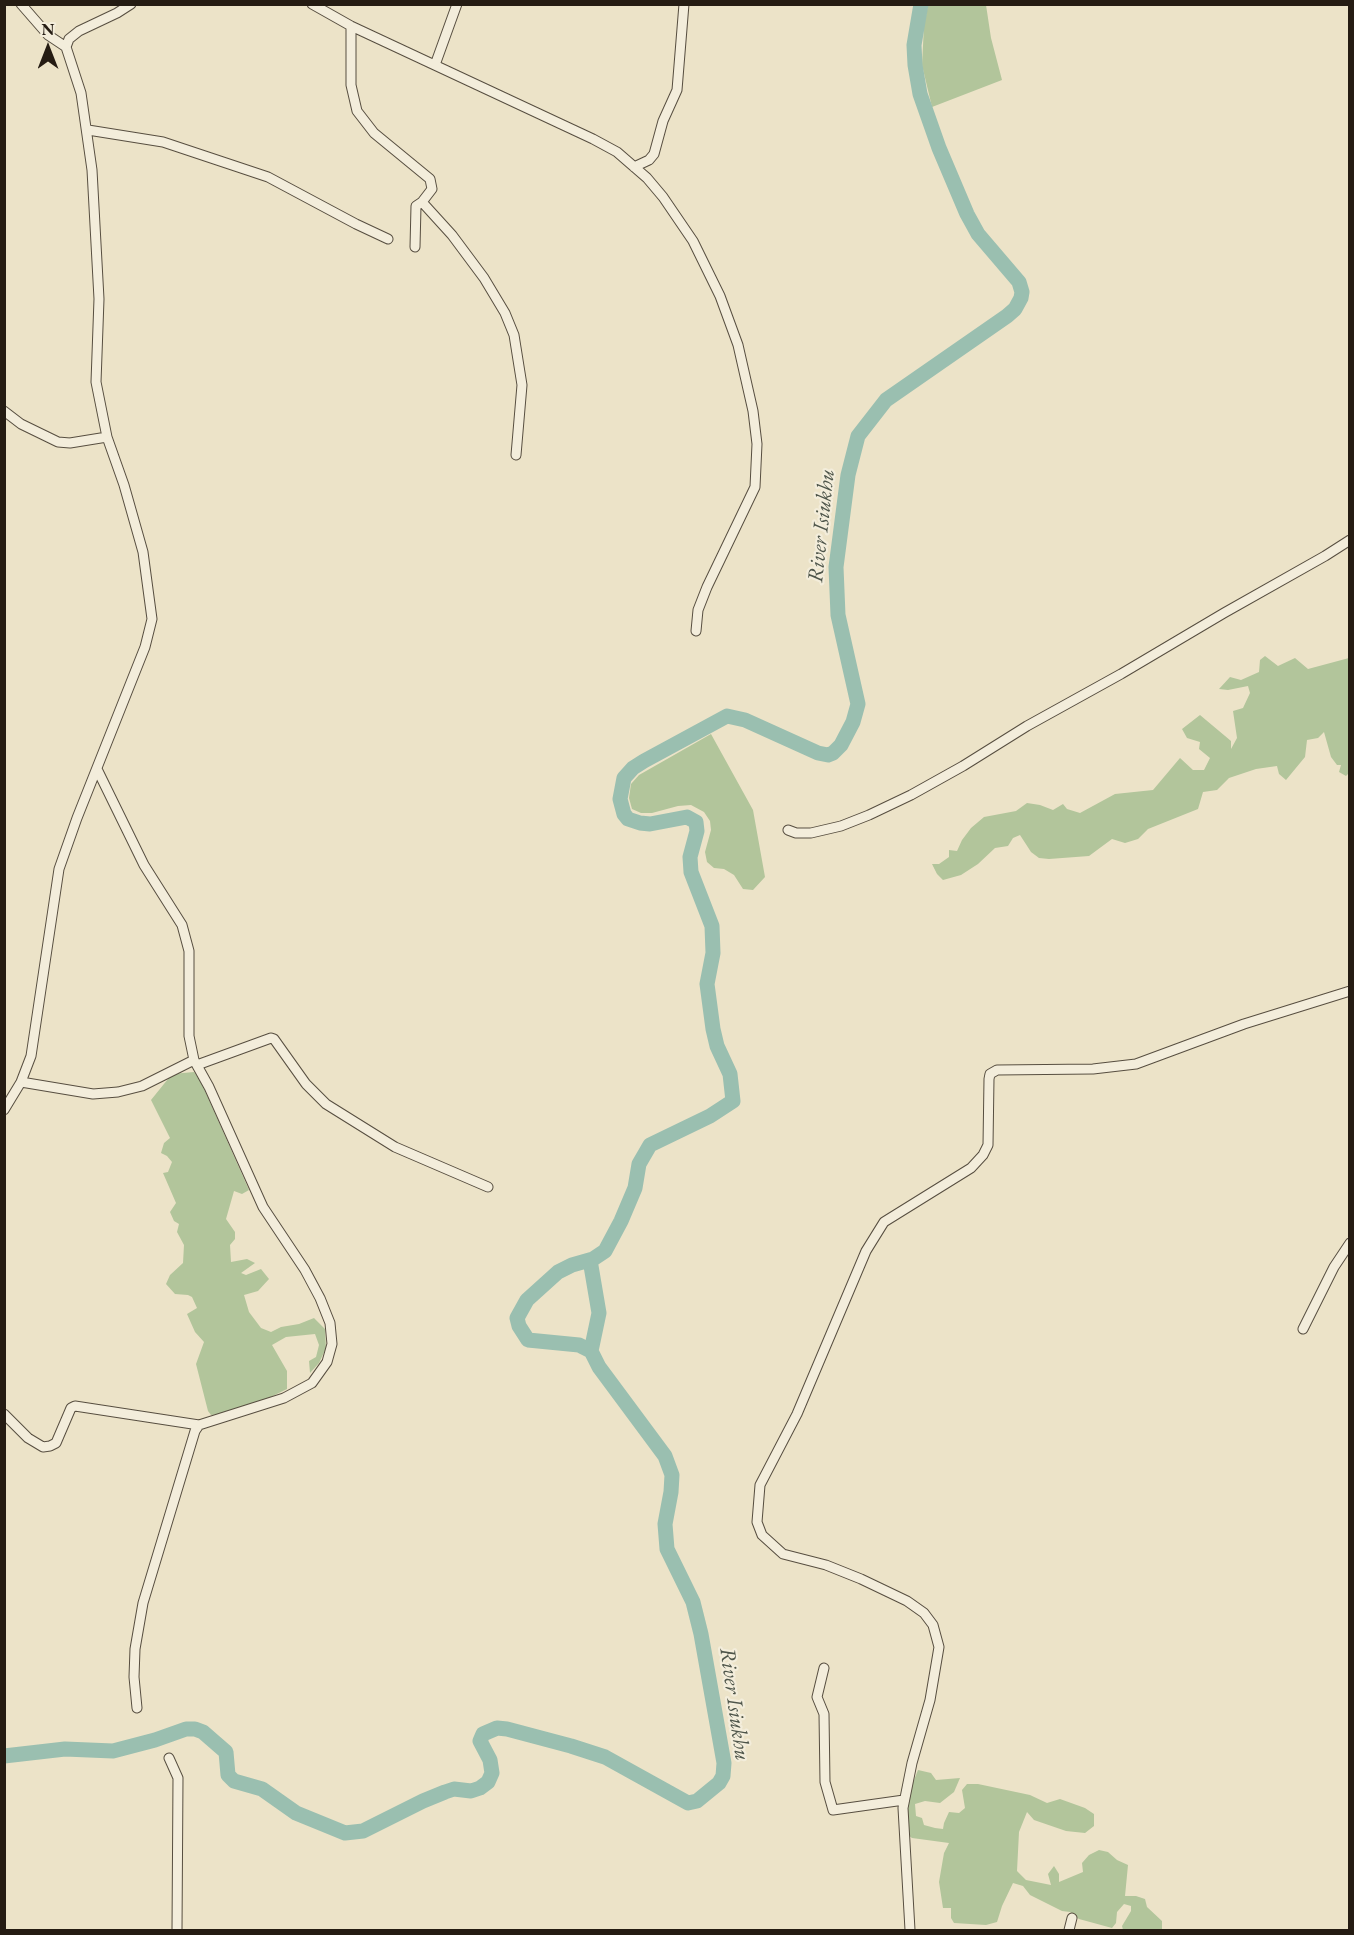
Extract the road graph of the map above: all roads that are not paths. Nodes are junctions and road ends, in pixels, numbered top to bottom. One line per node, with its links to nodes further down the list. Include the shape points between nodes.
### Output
1 (21, 4): 7 (street, via 48,35)
2 (131, 4): 7 (street, via 79,31)
3 (312, 4): 6 (street)
4 (457, 4): 8 (street)
5 (684, 4): 10 (street, via 677,90 654,154)
6 (351, 26): 8 (street); 11 (street, via 351,85 357,111 374,133 430,179 432,189)
7 (66, 47): 9 (street)
8 (435, 64): 10 (street, via 593,139)
9 (88, 130): 12 (street, via 163,142 268,177); 15 (street, via 99,299 96,381)
10 (634, 167): 18 (street, via 663,197 693,241 720,296 738,345 753,411 755,487 707,587 698,610)
11 (422, 202): 13 (street, via 416,206); 16 (street, via 484,278 514,335 522,385)
12 (388, 239)
13 (415, 247)
14 (4, 411): 15 (street, via 58,442)
15 (107, 437): 19 (street, via 143,552 152,620)
16 (516, 455)
17 (1350, 540): 20 (street, via 911,795 841,826 811,833)
18 (696, 631)
19 (97, 769): 22 (street, via 144,865 186,935 190,965 189,1036); 23 (street, via 59,869 31,1056)
20 (788, 830)
21 (1350, 991): 33 (street, via 1136,1064 1093,1069 997,1070 989,1079 988,1145 983,1155 971,1168 884,1222 871,1242 797,1414 760,1485 758,1522 762,1535 783,1554 861,1579 907,1601 933,1625 939,1647 930,1700)
22 (195, 1062): 23 (street, via 142,1086 118,1092 93,1094); 25 (street, via 274,1039 306,1084 326,1104 395,1147); 29 (street, via 263,1207 320,1298 330,1323 332,1344 327,1362 312,1383 284,1398)
23 (21, 1082): 24 (street)
24 (4, 1110)
25 (488, 1187)
26 (1350, 1243): 27 (street)
27 (1303, 1329)
28 (4, 1414): 29 (street, via 43,1447 56,1443 75,1406)
29 (199, 1425): 31 (street, via 143,1602 135,1649)
30 (824, 1668): 33 (street, via 817,1697 824,1714 825,1782 833,1810)
31 (137, 1708)
32 (169, 1758): 35 (street, via 178,1778)
33 (904, 1800): 36 (street)
34 (1072, 1918): 37 (street)
35 (177, 1930)
36 (910, 1930)
37 (1069, 1930)

